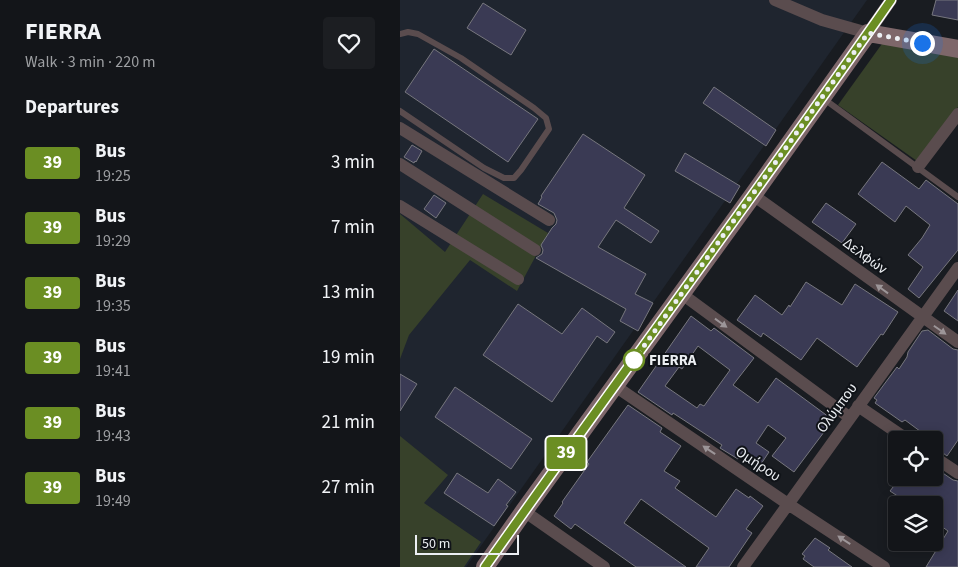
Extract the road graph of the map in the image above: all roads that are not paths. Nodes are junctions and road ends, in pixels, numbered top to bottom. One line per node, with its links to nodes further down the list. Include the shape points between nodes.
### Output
1 (775, 0): 3 (street, via 822,20)
2 (891, 0): 3 (street)
3 (868, 33): 5 (street); 6 (street)
4 (400, 34): 7 (lane, via 418,34 461,58 534,108 546,118 549,128 514,178 504,178)
5 (958, 49)
6 (821, 97): 11 (lane); 12 (street)
7 (400, 111)
8 (958, 114): 11 (street)
9 (400, 128): 15 (street)
10 (400, 164): 16 (street)
11 (918, 167): 13 (lane)
12 (753, 195): 19 (street); 20 (street, Δελφών, one-way to 12)
13 (958, 197)
14 (400, 206): 18 (street)
15 (549, 220)
16 (536, 250)
17 (958, 268): 20 (street, Ολύμπου)
18 (518, 279)
19 (682, 294): 22 (street); 24 (street, one-way to 24)
20 (922, 317): 21 (street, Δελφών, one-way to 21); 23 (street, Ολύμπου)
21 (958, 342)
22 (615, 386): 28 (street, Ομήρου, one-way to 22); 29 (street)
23 (858, 406): 24 (street, Ολύμπου); 25 (street)
24 (849, 417): 28 (street, Ολύμπου)
25 (895, 431)
26 (943, 463): 27 (street)
27 (958, 474)
28 (788, 504): 32 (street, Ολύμπου); 33 (street, Ομήρου, one-way to 28)
29 (524, 511): 30 (street); 31 (street)
30 (485, 567)
31 (604, 567)
32 (743, 567)
33 (884, 567)

